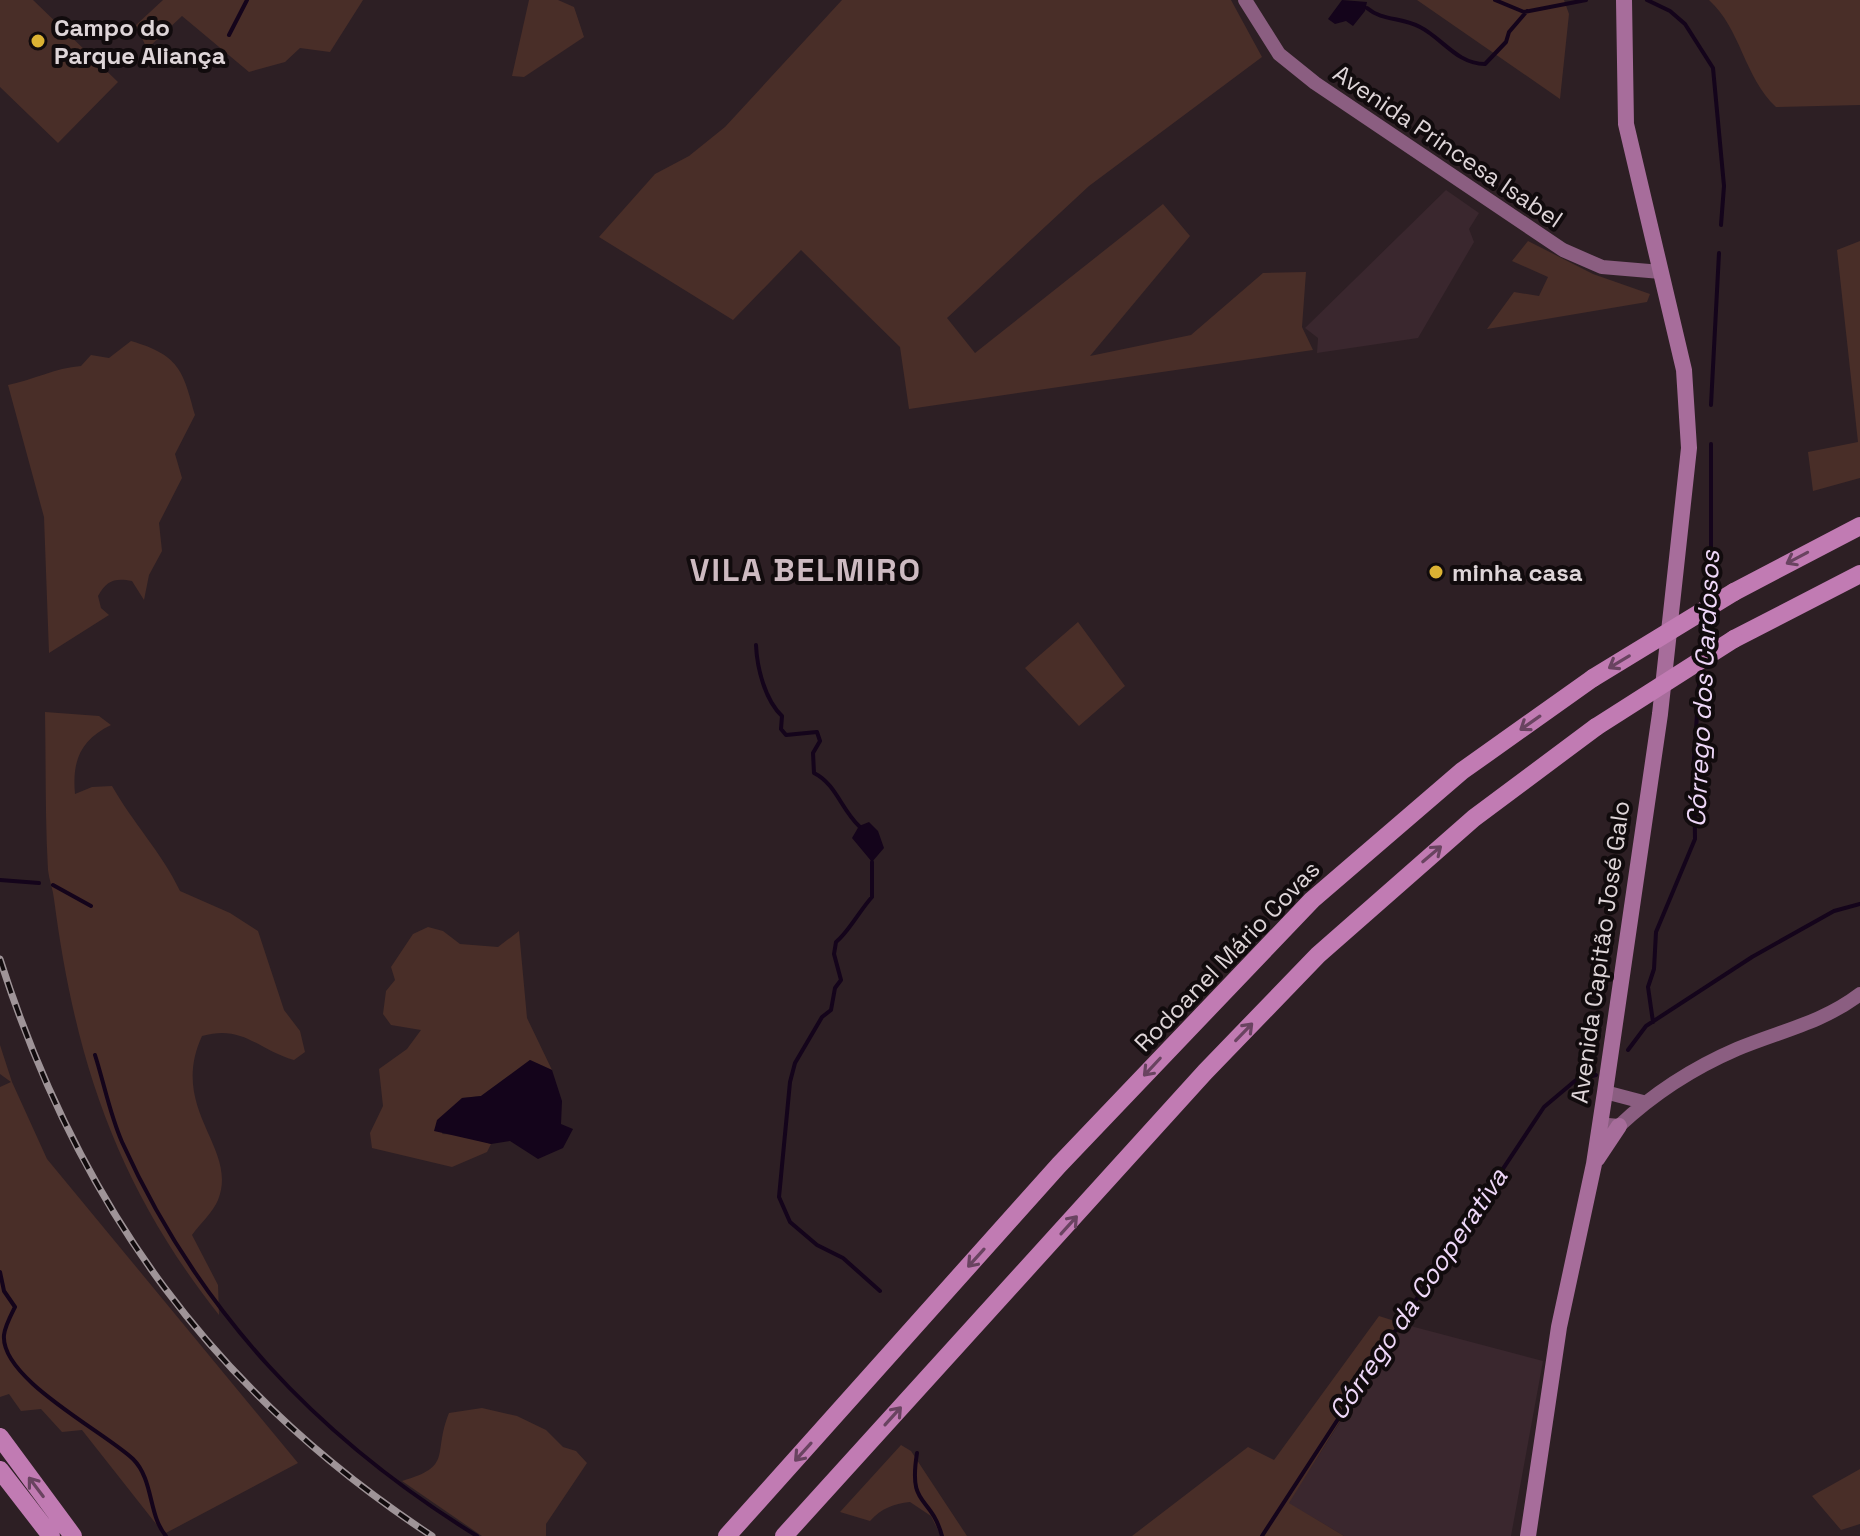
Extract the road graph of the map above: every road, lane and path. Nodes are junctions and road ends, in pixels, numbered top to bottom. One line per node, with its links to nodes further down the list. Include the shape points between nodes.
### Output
1 (1245, 0): 3 (main road, Avenida Princesa Isabel, via 1279,54 1315,83 1563,250 1602,267)
2 (1624, 0): 3 (main road, Avenida Capitão José Galo, via 1626,124)
3 (1661, 272): 7 (main road, Avenida Capitão José Galo, via 1684,370 1689,448 1676,581)
4 (1860, 526): 16 (highway, Rodoanel Mário Covas, one-way to 16, bridge, via 1734,592 1593,678 1462,771 1312,900 1059,1165)
5 (1860, 574): 17 (highway, one-way to 5, bridge, via 1205,1072 1318,955 1474,818 1596,727 1734,639)
6 (1860, 994): 8 (main road, via 1813,1023 1737,1049)
7 (1605, 1092): 8 (main road); 9 (main road, Avenida Capitão José Galo)
8 (1643, 1102): 10 (main road)
9 (1600, 1124): 10 (main road); 11 (main road, Avenida Capitão José Galo)
10 (1619, 1126): 11 (main road)
11 (1594, 1164): 18 (main road, Avenida Capitão José Galo, via 1559,1327)
12 (0, 1437): 15 (highway, one-way to 12)
13 (0, 1470): 14 (highway)
14 (51, 1536)
15 (73, 1536)
16 (727, 1536)
17 (784, 1536)
18 (1528, 1536)

